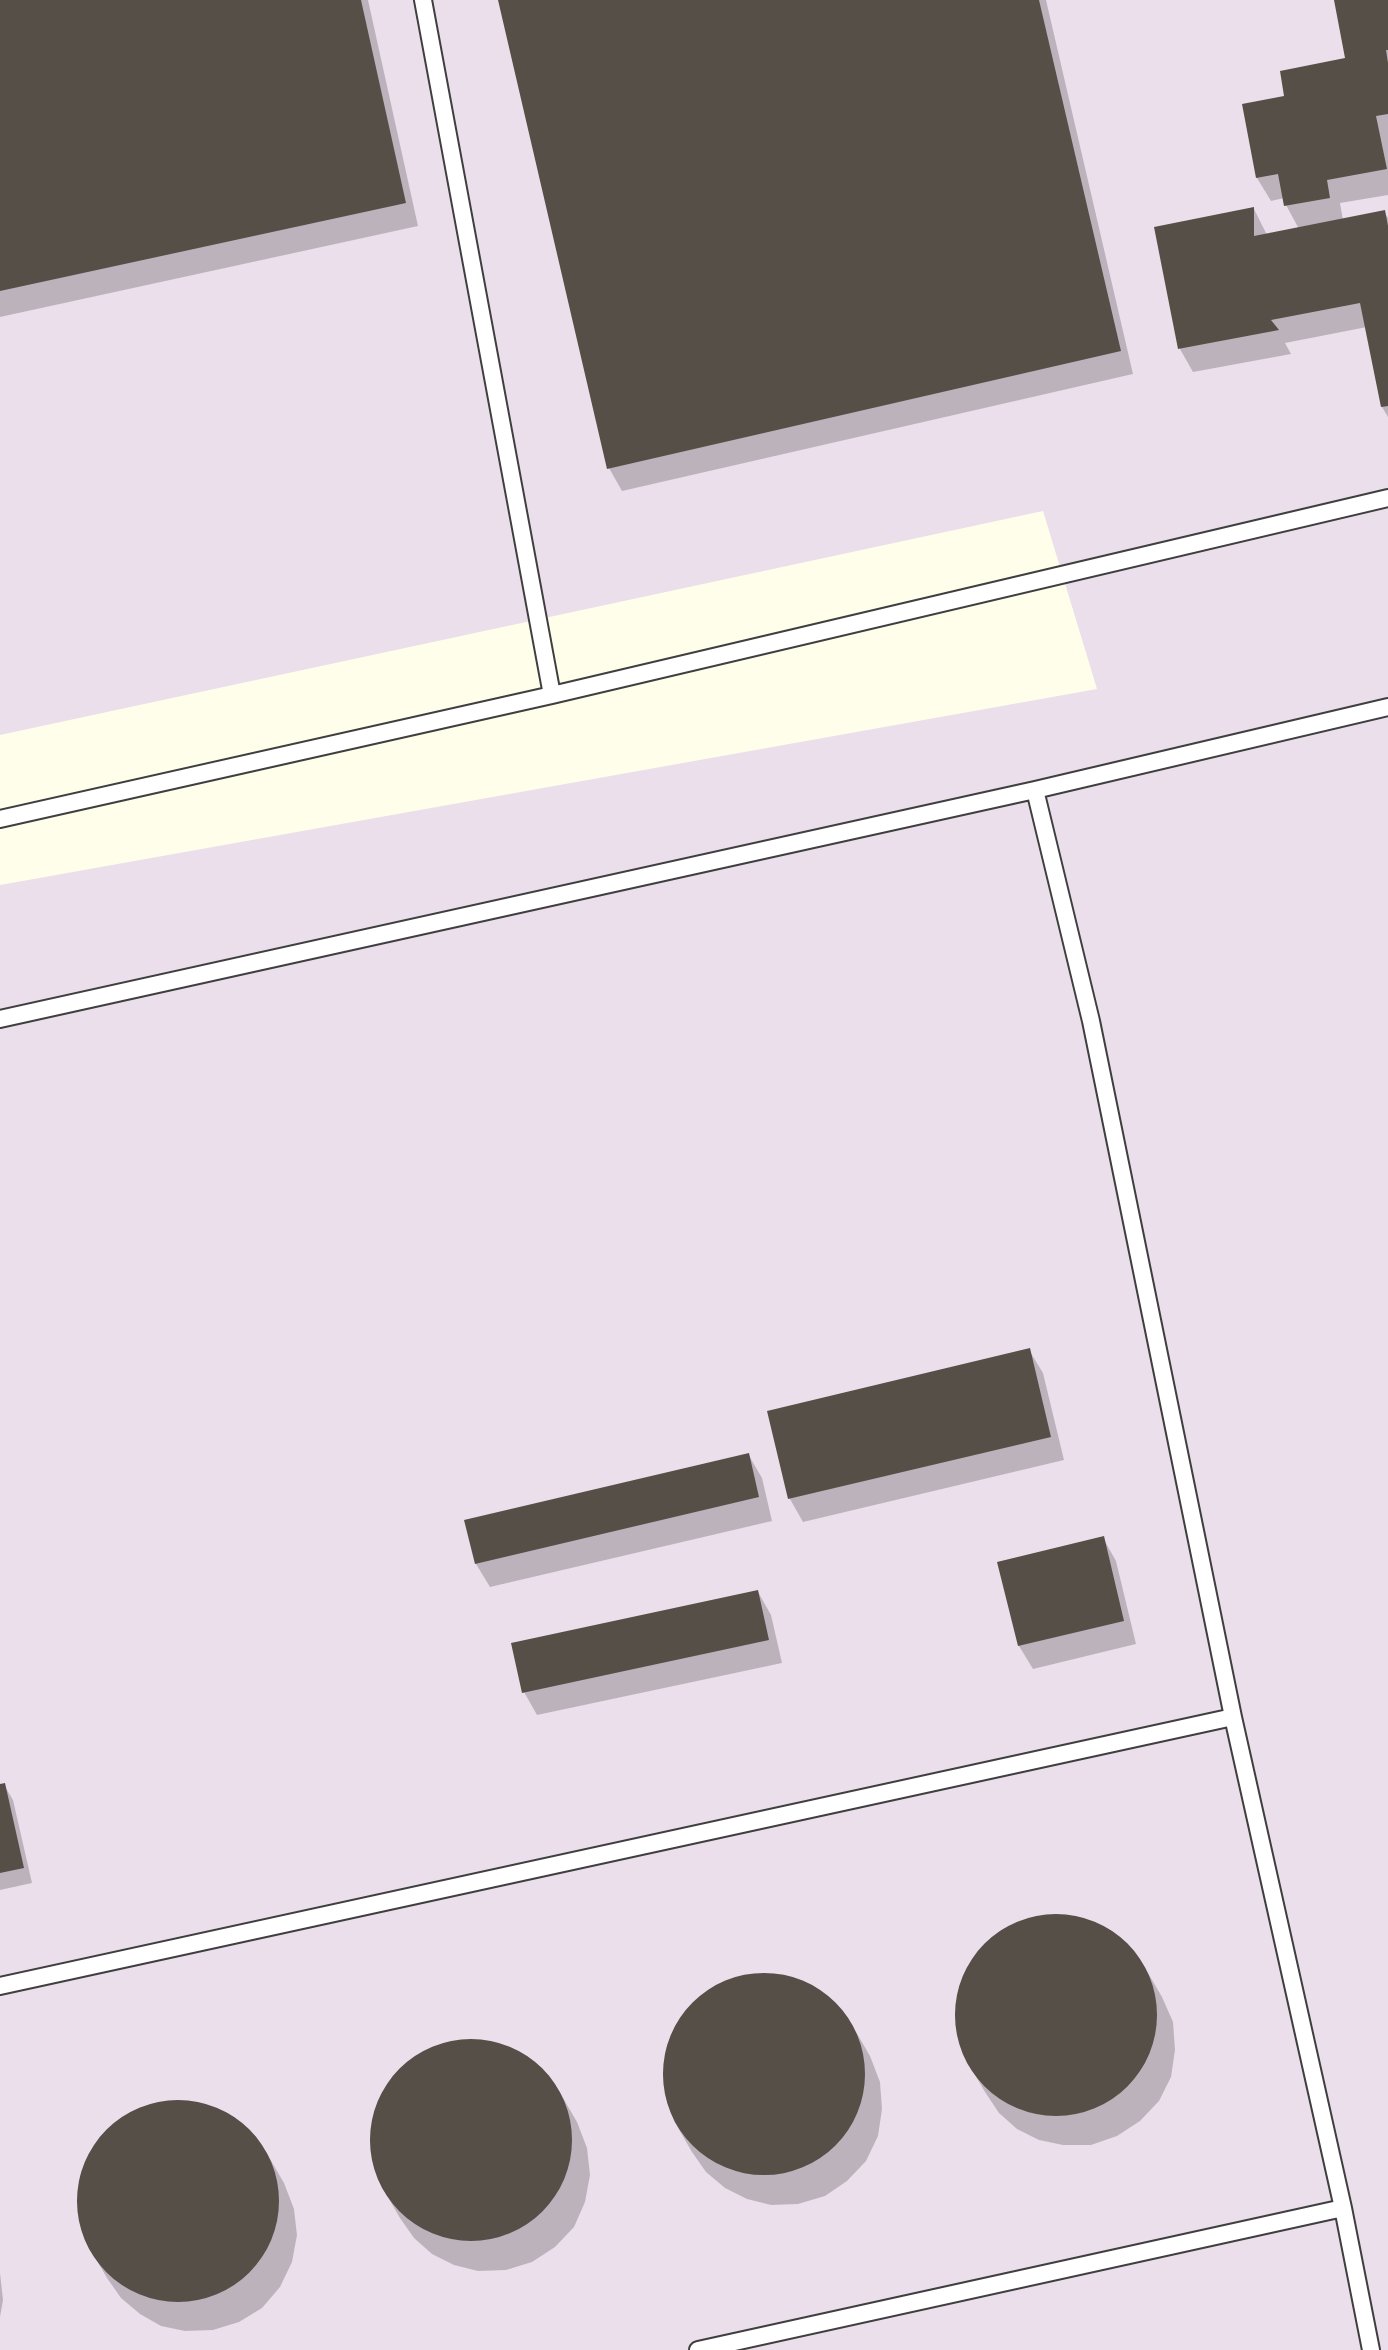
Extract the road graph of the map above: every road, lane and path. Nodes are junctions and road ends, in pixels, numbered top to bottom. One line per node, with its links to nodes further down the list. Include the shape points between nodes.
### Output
1 (423, 0): 3 (lane)
2 (1388, 498): 3 (lane)
3 (552, 695): 6 (lane)
4 (1388, 707): 5 (lane)
5 (1035, 790): 7 (lane); 8 (lane, via 1091,1021)
6 (0, 819)
7 (0, 1019)
8 (1233, 1717): 9 (lane); 10 (lane)
9 (0, 1986)
10 (1343, 2208): 11 (lane); 12 (lane)
11 (698, 2350)
12 (1371, 2350)

